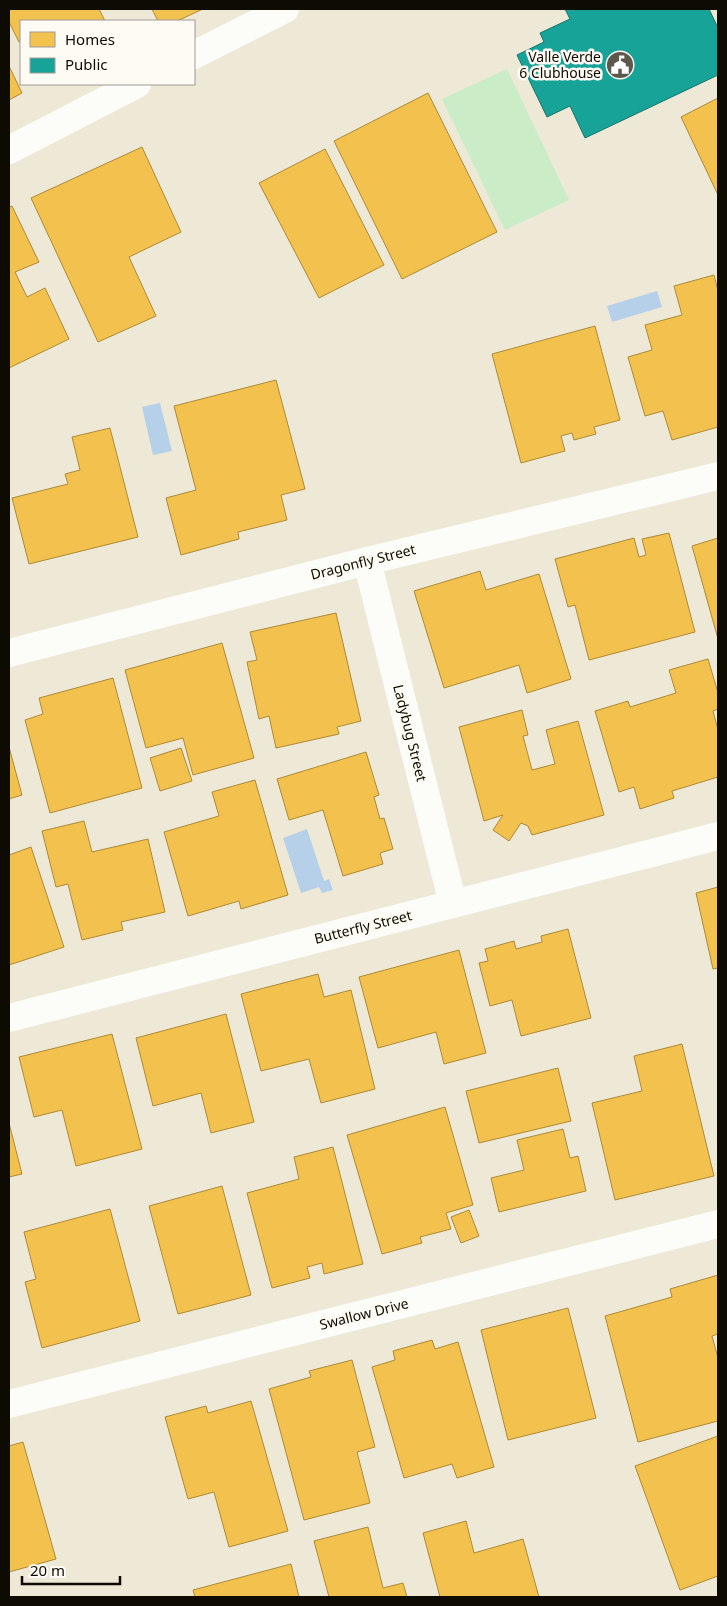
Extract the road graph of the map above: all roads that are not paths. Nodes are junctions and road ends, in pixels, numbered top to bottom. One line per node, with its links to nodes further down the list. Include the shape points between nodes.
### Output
1 (285, 9): 2 (street)
2 (195, 54)
3 (135, 85): 4 (street)
4 (9, 150)
5 (718, 476): 6 (street, Dragonfly Street)
6 (367, 561): 7 (street, Dragonfly Street); 9 (street, Ladybug Street)
7 (9, 653)
8 (718, 836): 9 (street, Butterfly Street)
9 (453, 904): 10 (street, Butterfly Street)
10 (9, 1018)
11 (718, 1224): 12 (street, Swallow Drive)
12 (9, 1404)

